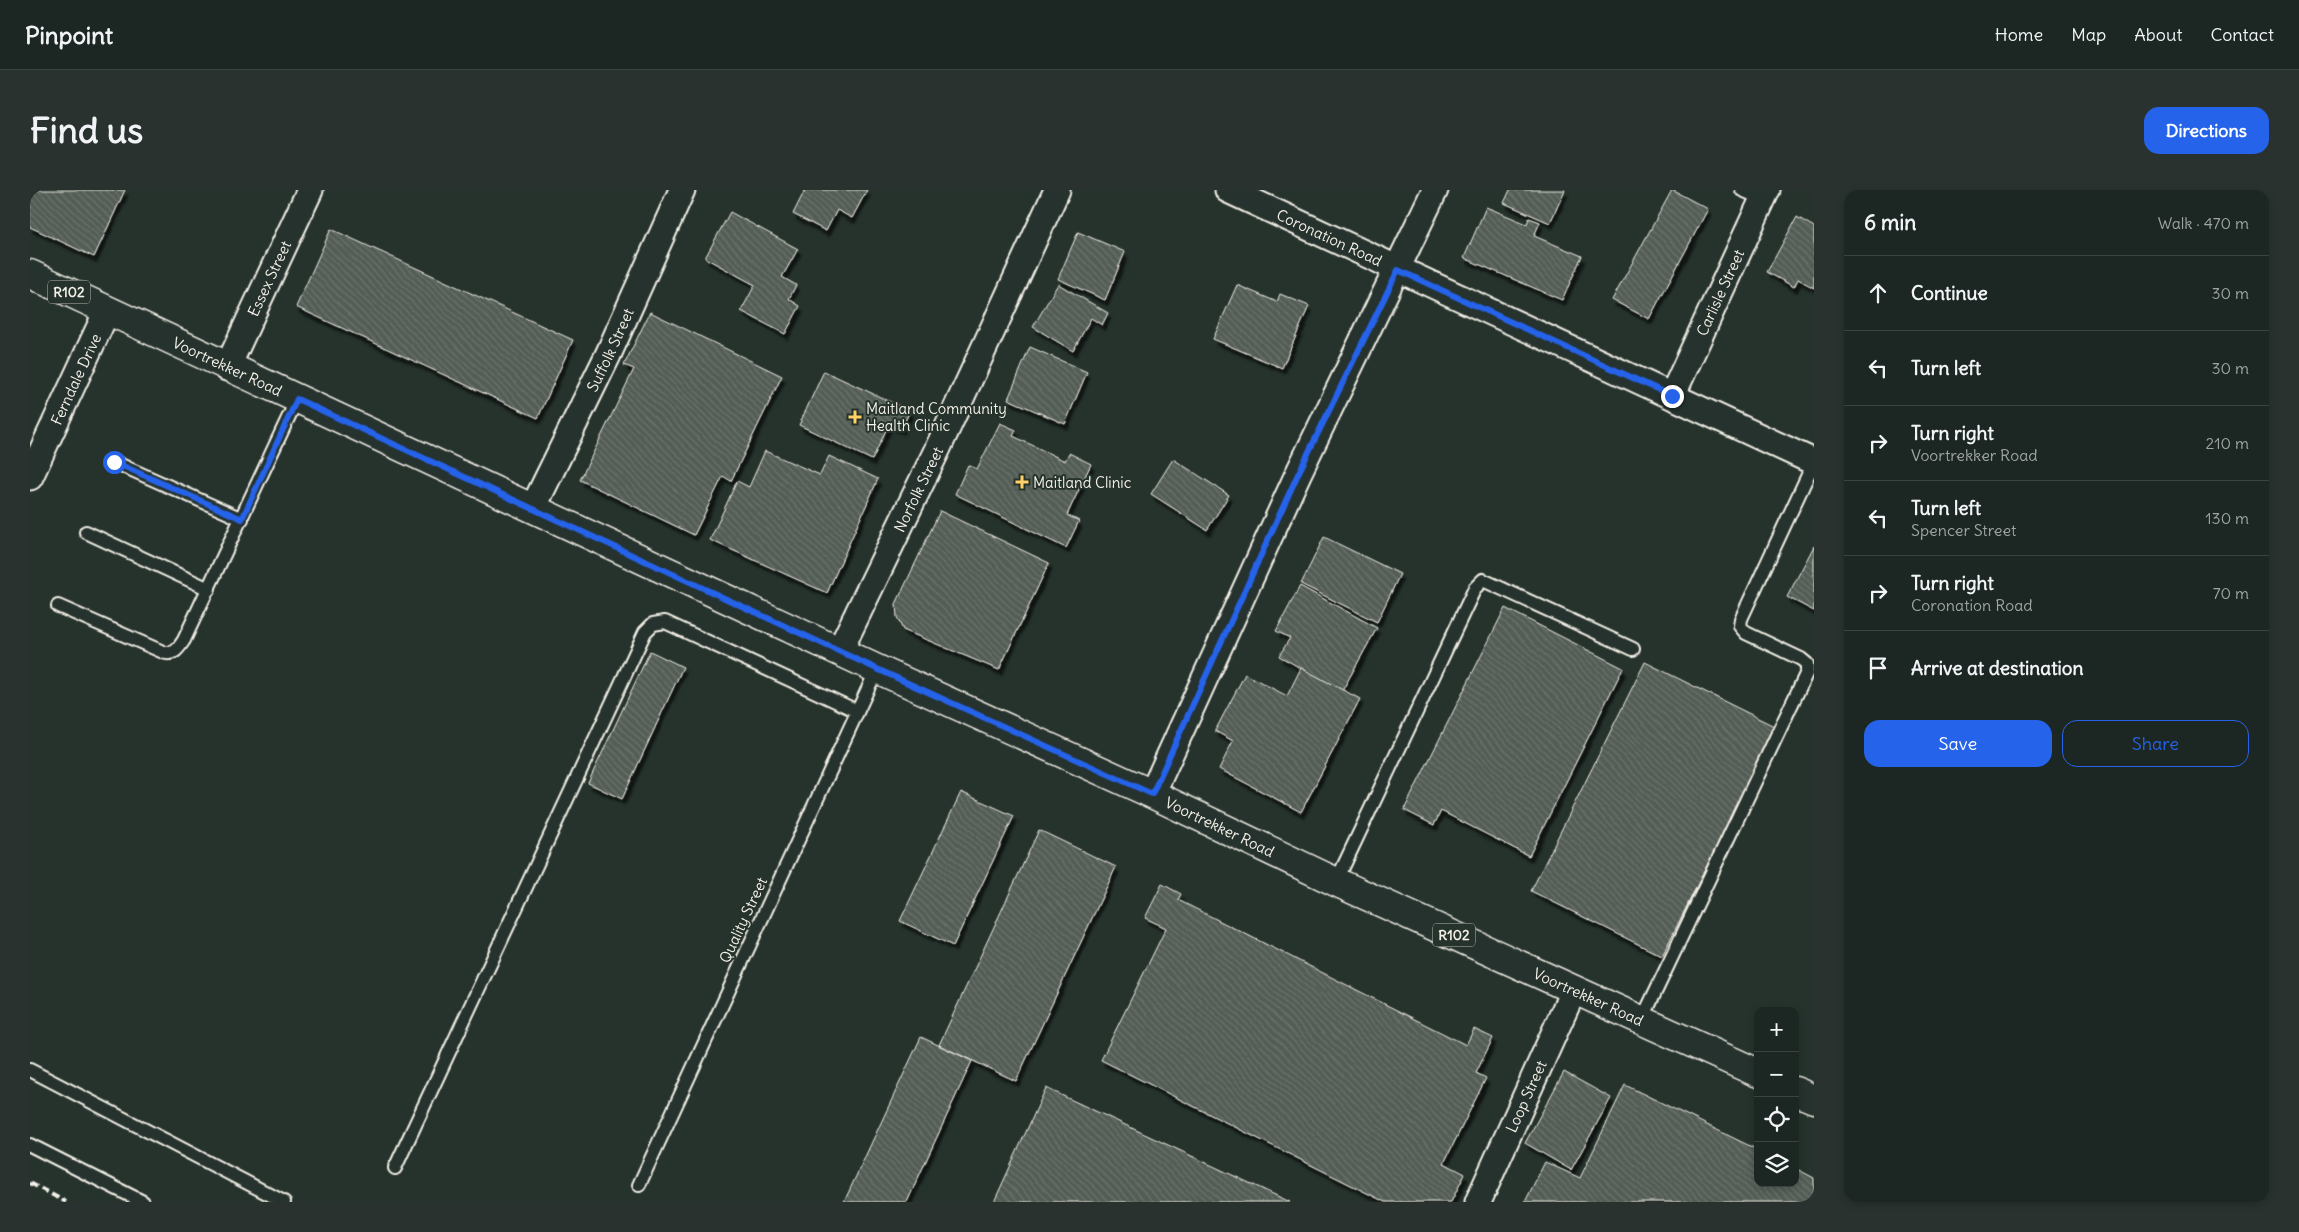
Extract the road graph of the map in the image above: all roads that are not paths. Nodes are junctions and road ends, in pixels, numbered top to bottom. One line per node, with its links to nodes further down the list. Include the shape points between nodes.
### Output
1 (310, 190): 10 (street, Essex Street)
2 (682, 190): 16 (street, Suffolk Street)
3 (1057, 190): 22 (street, Norfolk Street, via 942,440)
4 (1228, 190): 7 (street, Coronation Road)
5 (1435, 190): 7 (street)
6 (1757, 193): 11 (street, Carlisle Street)
7 (1398, 270): 11 (street, Coronation Road); 25 (street, via 1298,474)
8 (30, 274): 9 (main road, Voortrekker Road / R102)
9 (107, 310): 10 (main road, Voortrekker Road / R102); 15 (street, Ferndale Drive)
10 (228, 368): 12 (main road, Voortrekker Road / R102)
11 (1672, 396): 14 (street, Coronation Road)
12 (297, 399): 16 (main road, Voortrekker Road / R102); 17 (lane)
13 (114, 462): 17 (lane)
14 (1814, 462): 28 (lane, via 1740,626 1746,633 1801,659 1807,664 1807,672)
15 (30, 477)
16 (534, 508): 22 (main road, Voortrekker Road / R102)
17 (242, 519): 19 (lane)
18 (86, 532): 19 (lane)
19 (209, 589): 20 (lane, via 184,640 175,652 169,654)
20 (58, 606)
21 (1633, 649): 26 (lane, via 1483,580 1476,588)
22 (839, 652): 23 (main road, Voortrekker Road / R102)
23 (877, 669): 24 (lane, Quality Street); 25 (main road, Voortrekker Road / R102)
24 (857, 711): 34 (lane, via 665,622 653,624 645,632); 35 (lane, Quality Street)
25 (1152, 794): 26 (main road, Voortrekker Road / R102)
26 (1336, 882): 27 (main road, Voortrekker Road / R102)
27 (1574, 989): 28 (main road, Voortrekker Road / R102); 38 (street, Loop Street)
28 (1642, 1020): 30 (main road, Voortrekker Road / R102)
29 (30, 1070): 37 (lane)
30 (1754, 1071)
31 (1799, 1093): 32 (main road)
32 (1814, 1099)
33 (30, 1145): 36 (lane)
34 (395, 1168)
35 (639, 1185)
36 (143, 1202)
37 (284, 1202)
38 (1478, 1202)

